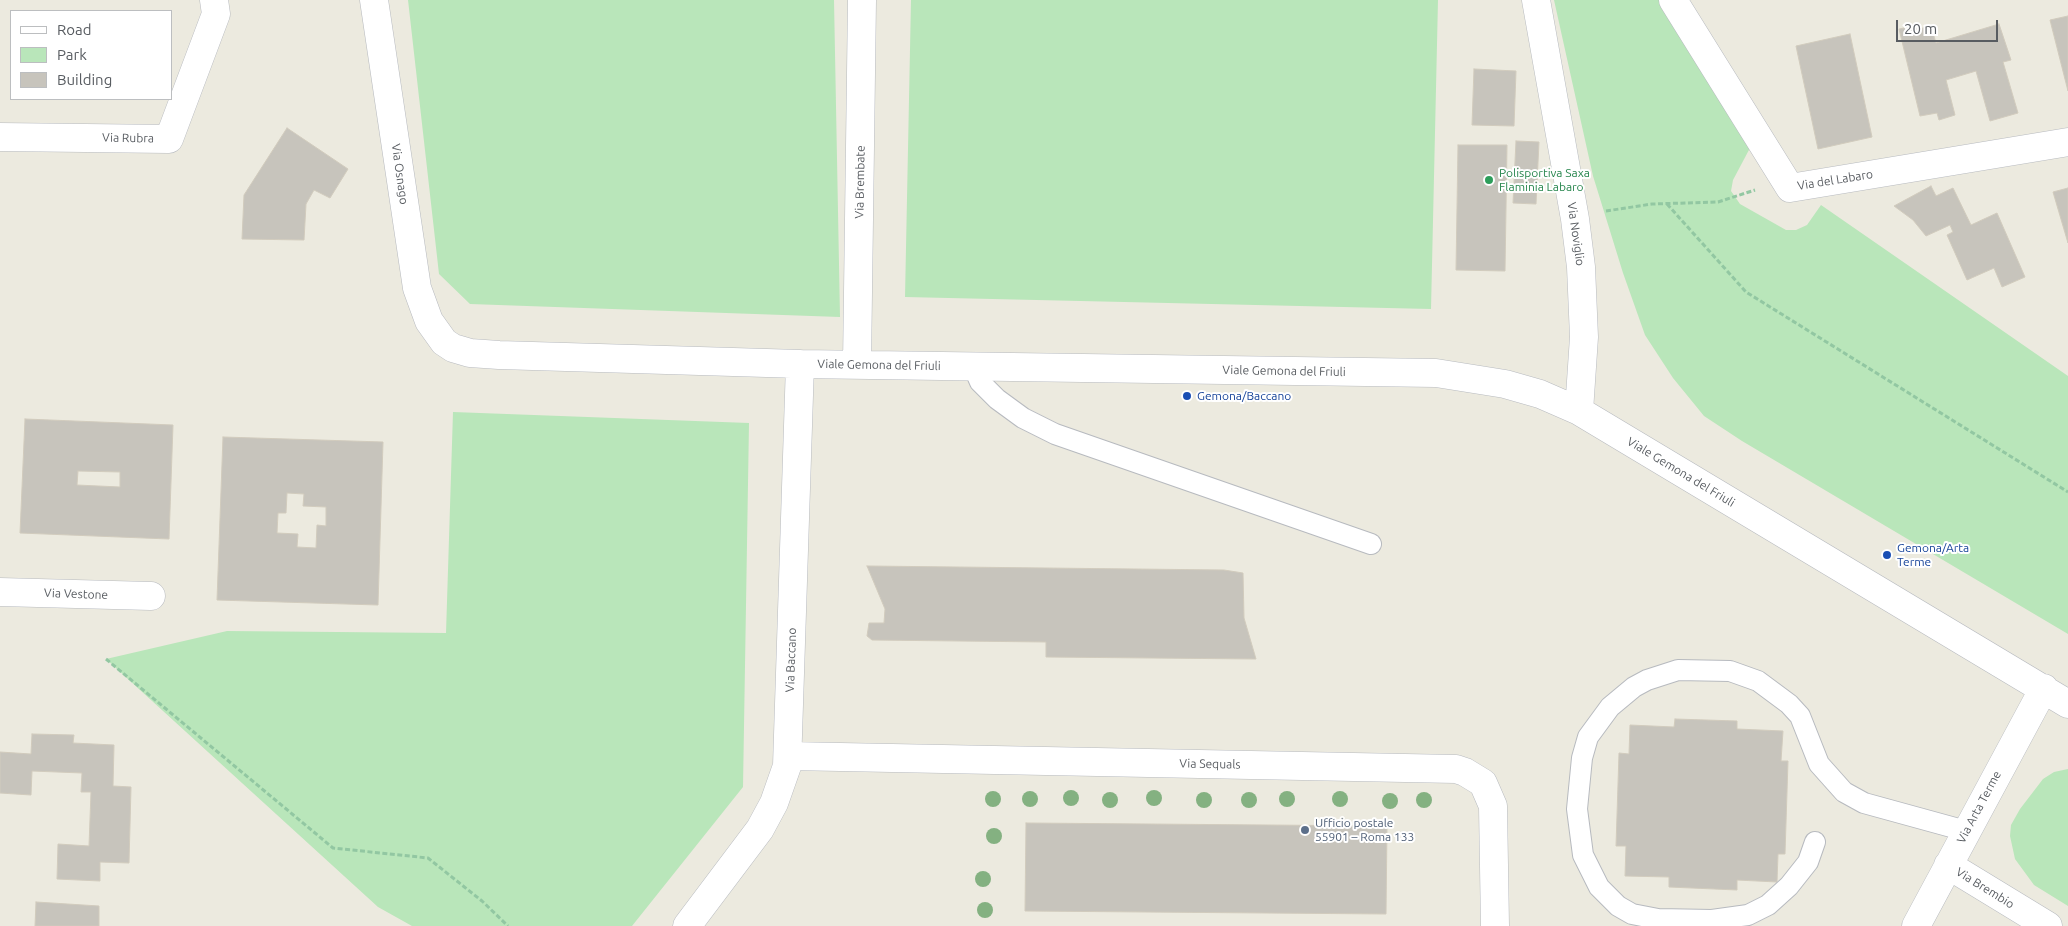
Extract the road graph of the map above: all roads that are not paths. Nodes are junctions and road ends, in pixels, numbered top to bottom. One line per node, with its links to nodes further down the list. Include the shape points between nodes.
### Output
1 (214, 0): 6 (street, Via Rubra, via 216,14 169,139)
2 (374, 0): 8 (street, Via Osnago, via 417,288 429,321)
3 (862, 0): 10 (street, Via Brembate)
4 (1536, 0): 12 (street, Via Noviglio, via 1575,219 1584,315)
5 (1673, 0): 7 (street, Via del Labaro, via 1790,188)
6 (0, 137)
7 (2068, 142)
8 (444, 342): 9 (street, Viale Gemona del Friuli, via 460,351 475,353)
9 (800, 364): 10 (street, Viale Gemona del Friuli); 19 (street, Via Baccano)
10 (857, 365): 11 (street, Viale Gemona del Friuli)
11 (973, 366): 12 (street, Viale Gemona del Friuli, via 1436,373 1523,389); 13 (lane, via 980,382 997,399 1023,418 1055,434)
12 (1579, 411): 16 (street, Viale Gemona del Friuli)
13 (1371, 544)
14 (0, 592): 15 (street, Via Vestone)
15 (151, 596)
16 (2044, 688): 17 (street, Viale Gemona del Friuli); 18 (street, Viale Gemona del Friuli); 20 (street, Via Arta Terme)
17 (2068, 700)
18 (2068, 704)
19 (789, 756): 23 (street, Via Baccano, via 780,789 760,829); 24 (street, Via Sequals, via 1456,769 1483,783 1493,806)
20 (1966, 831): 21 (lane, via 1864,803 1844,792 1819,764 1800,716 1789,704 1758,681 1730,671 1678,670 1647,680 1610,707 1588,737 1580,771 1577,810 1583,855 1599,887 1618,906 1632,914 1673,920 1725,920 1748,915 1768,905 1789,886 1808,862); 22 (street, Via Arta Terme)
21 (1815, 842)
22 (1948, 865): 25 (street, Via Arta Terme); 26 (street, Via Brembio)
23 (687, 926)
24 (1495, 926)
25 (1916, 926)
26 (2048, 926)

